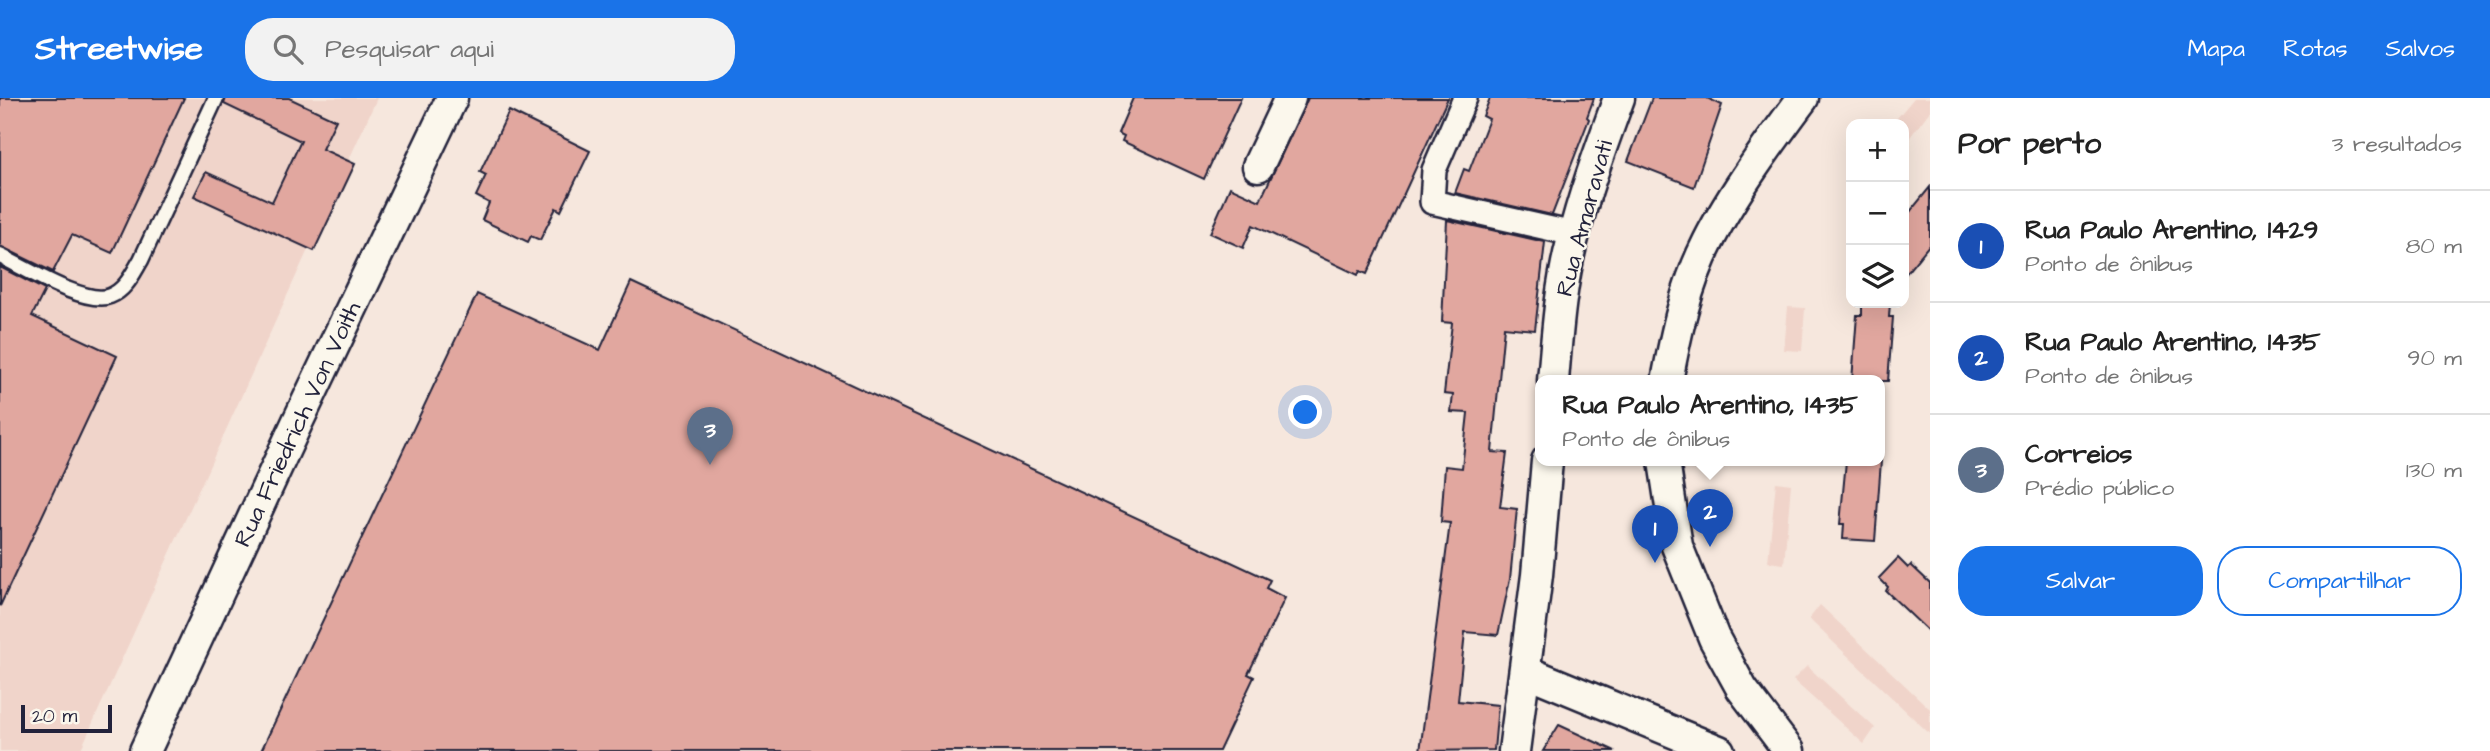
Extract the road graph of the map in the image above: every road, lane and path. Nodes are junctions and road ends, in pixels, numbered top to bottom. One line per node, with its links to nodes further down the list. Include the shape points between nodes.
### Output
1 (216, 98): 9 (lane, via 126,285 110,296 92,298)
2 (452, 98): 15 (street, Rua Friedrich Von Voith)
3 (1290, 98): 7 (street)
4 (1465, 98): 8 (street, via 1434,170 1432,202)
5 (1619, 98): 8 (street, Rua Amaravati)
6 (1803, 98): 11 (street, via 1731,201 1707,244 1679,316)
7 (1258, 166)
8 (1574, 234): 10 (street, Rua Amaravati, via 1559,311)
9 (0, 256)
10 (1554, 375)
11 (1668, 375)
12 (1547, 466): 14 (street)
13 (1665, 466): 18 (street, via 1677,546 1714,638 1742,689)
14 (1525, 671): 16 (street); 17 (street)
15 (145, 751)
16 (1514, 751)
17 (1719, 751)
18 (1788, 751)

